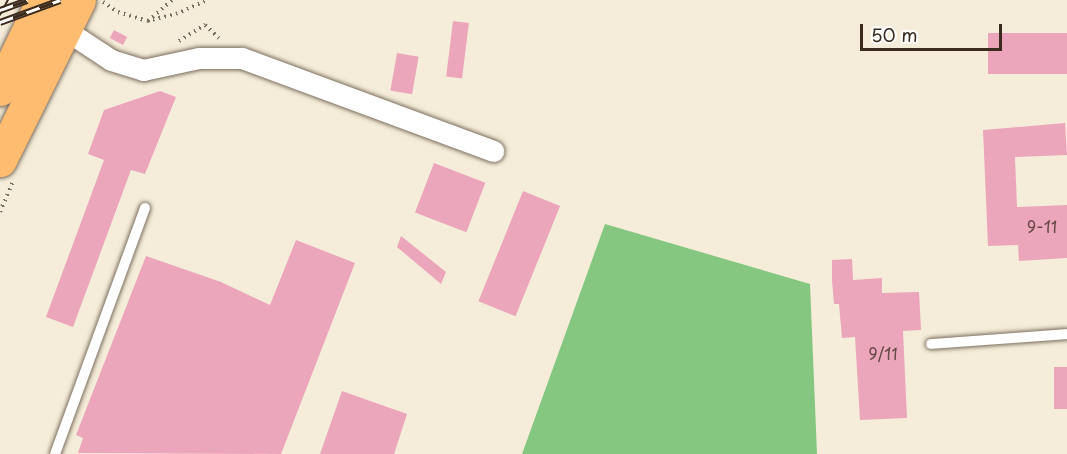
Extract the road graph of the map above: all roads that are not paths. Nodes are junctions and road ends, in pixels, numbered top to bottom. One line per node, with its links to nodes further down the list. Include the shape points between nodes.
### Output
1 (43, 0): 4 (highway)
2 (87, 5): 3 (highway)
3 (64, 29): 5 (street, via 111,60 143,70 199,58 242,58); 6 (highway)
4 (0, 89)
5 (493, 151)
6 (0, 159)
7 (145, 207): 10 (lane)
8 (1067, 334): 9 (lane)
9 (931, 344)
10 (55, 454)

